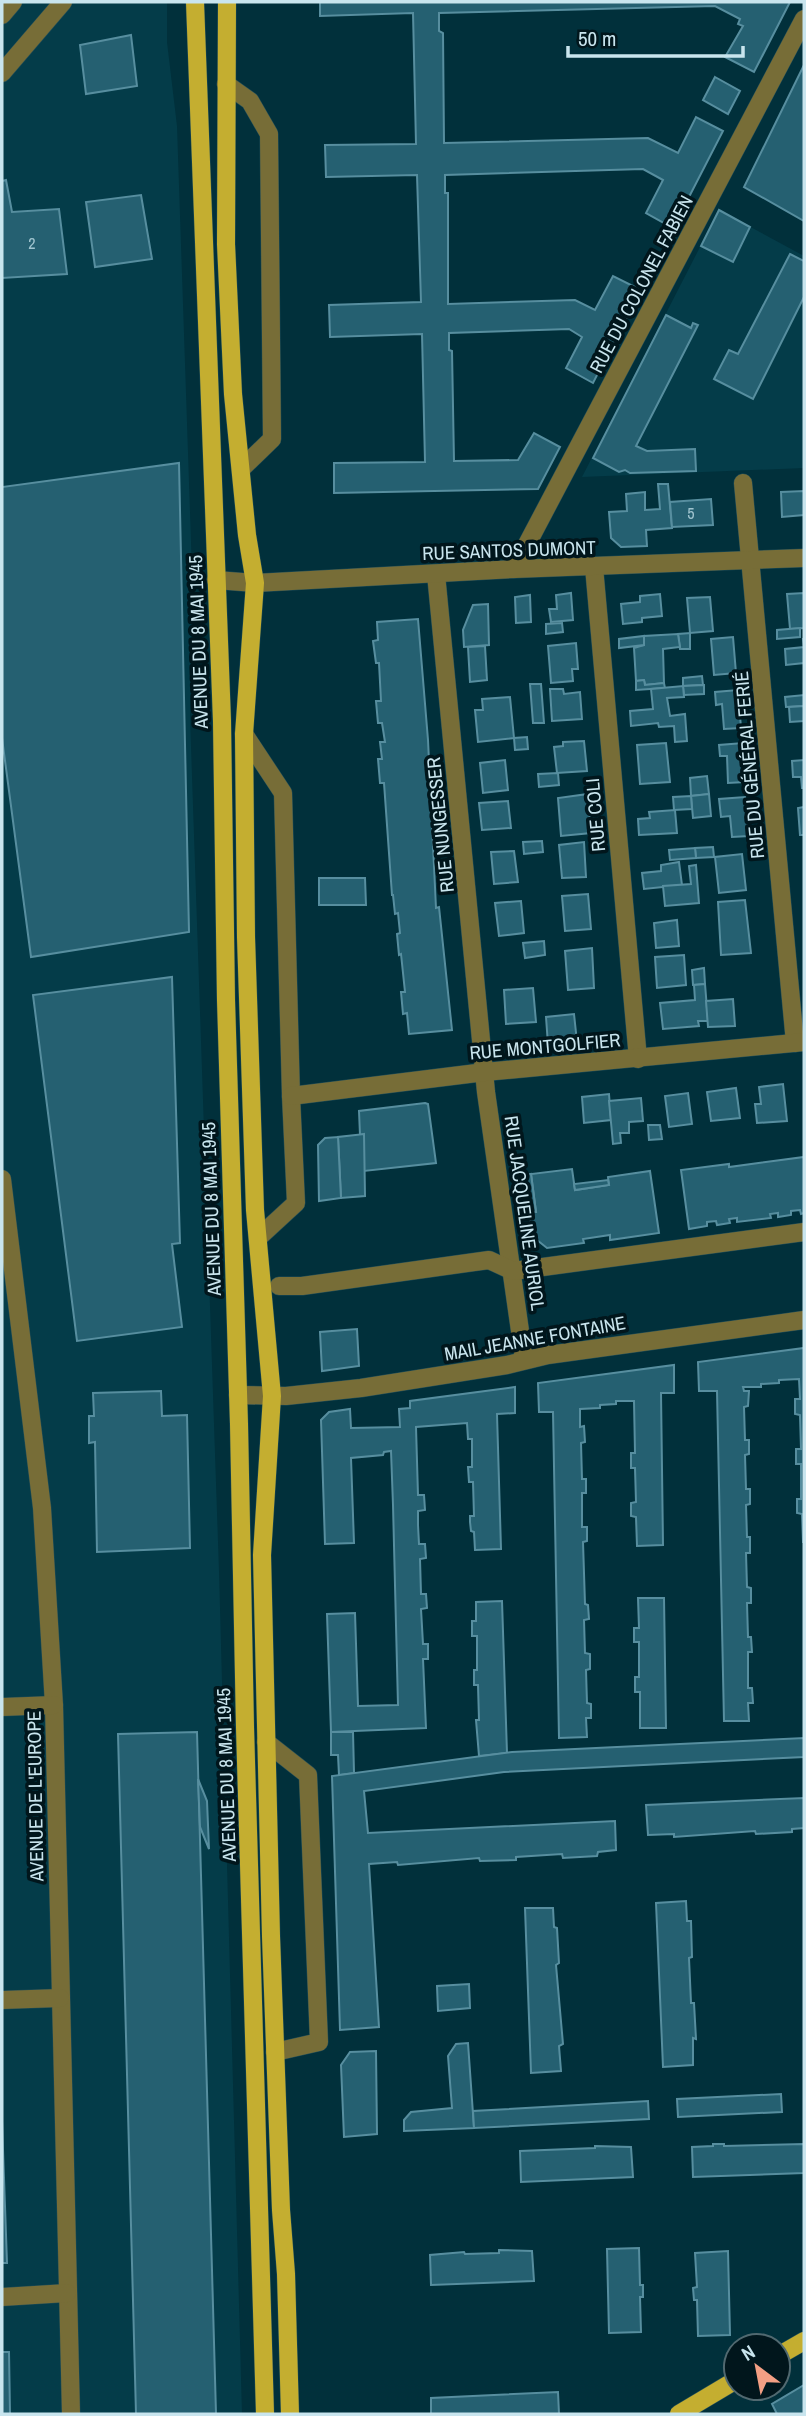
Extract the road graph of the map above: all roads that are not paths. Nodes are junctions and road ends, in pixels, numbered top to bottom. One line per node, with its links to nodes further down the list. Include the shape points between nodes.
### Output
1 (13, 2): 5 (street)
2 (62, 2): 7 (street)
3 (195, 2): 16 (main road, AVENUE DU 8 MAI 1945)
4 (228, 2): 8 (main road, AVENUE DU 8 MAI 1945)
5 (2, 15)
6 (804, 19): 14 (street, RUE DU COLONEL FABIEN)
7 (2, 73)
8 (226, 84): 9 (main road, AVENUE DU 8 MAI 1945, via 226,244); 9 (street, via 250,101 269,134 272,439)
9 (241, 469): 17 (main road, AVENUE DU 8 MAI 1945)
10 (743, 483): 12 (street, RUE DU GÉNÉRAL FERIÉ)
11 (804, 558): 12 (street, RUE SANTOS DUMONT)
12 (752, 561): 13 (street, RUE SANTOS DUMONT); 19 (street, RUE DU GÉNÉRAL FERIÉ)
13 (594, 567): 14 (street, RUE SANTOS DUMONT); 20 (street, RUE COLI)
14 (514, 569): 15 (street, RUE SANTOS DUMONT)
15 (436, 574): 17 (street, RUE SANTOS DUMONT); 21 (street, RUE NUNGESSER)
16 (216, 580): 17 (street, RUE SANTOS DUMONT); 30 (main road, AVENUE DU 8 MAI 1945)
17 (255, 583): 18 (main road, AVENUE DU 8 MAI 1945)
18 (244, 734): 22 (street, via 283,793); 25 (main road, AVENUE DU 8 MAI 1945, via 246,937)
19 (800, 1043): 20 (street, RUE MONTGOLFIER)
20 (638, 1059): 21 (street, RUE MONTGOLFIER)
21 (485, 1072): 22 (street, RUE MONTGOLFIER); 26 (street, RUE JACQUELINE AURIOL)
22 (290, 1096): 25 (street, via 296,1203)
23 (2, 1179): 32 (street, AVENUE DE L'EUROPE, via 42,1508)
24 (804, 1232): 26 (street)
25 (258, 1238): 31 (main road, AVENUE DU 8 MAI 1945)
26 (513, 1272): 27 (street, via 489,1260); 29 (street, RUE JACQUELINE AURIOL)
27 (279, 1286)
28 (804, 1320): 29 (street, MAIL JEANNE FONTAINE)
29 (524, 1359): 31 (street, MAIL JEANNE FONTAINE, via 387,1384)
30 (238, 1395): 31 (street, MAIL JEANNE FONTAINE); 42 (main road, AVENUE DU 8 MAI 1945)
31 (279, 1396): 34 (main road, AVENUE DU 8 MAI 1945, via 262,1555)
32 (54, 1705): 33 (street); 35 (street, AVENUE DE L'EUROPE)
33 (2, 1707)
34 (266, 1742): 37 (main road, AVENUE DU 8 MAI 1945); 37 (street, via 308,1775 319,2042)
35 (60, 1998): 36 (street); 38 (street, AVENUE DE L'EUROPE)
36 (2, 2000)
37 (275, 2052): 43 (main road, AVENUE DU 8 MAI 1945)
38 (67, 2293): 39 (street); 41 (street, AVENUE DE L'EUROPE)
39 (2, 2297)
40 (722, 2389): 44 (main road)
41 (71, 2414)
42 (265, 2414)
43 (290, 2414)
44 (679, 2414)

